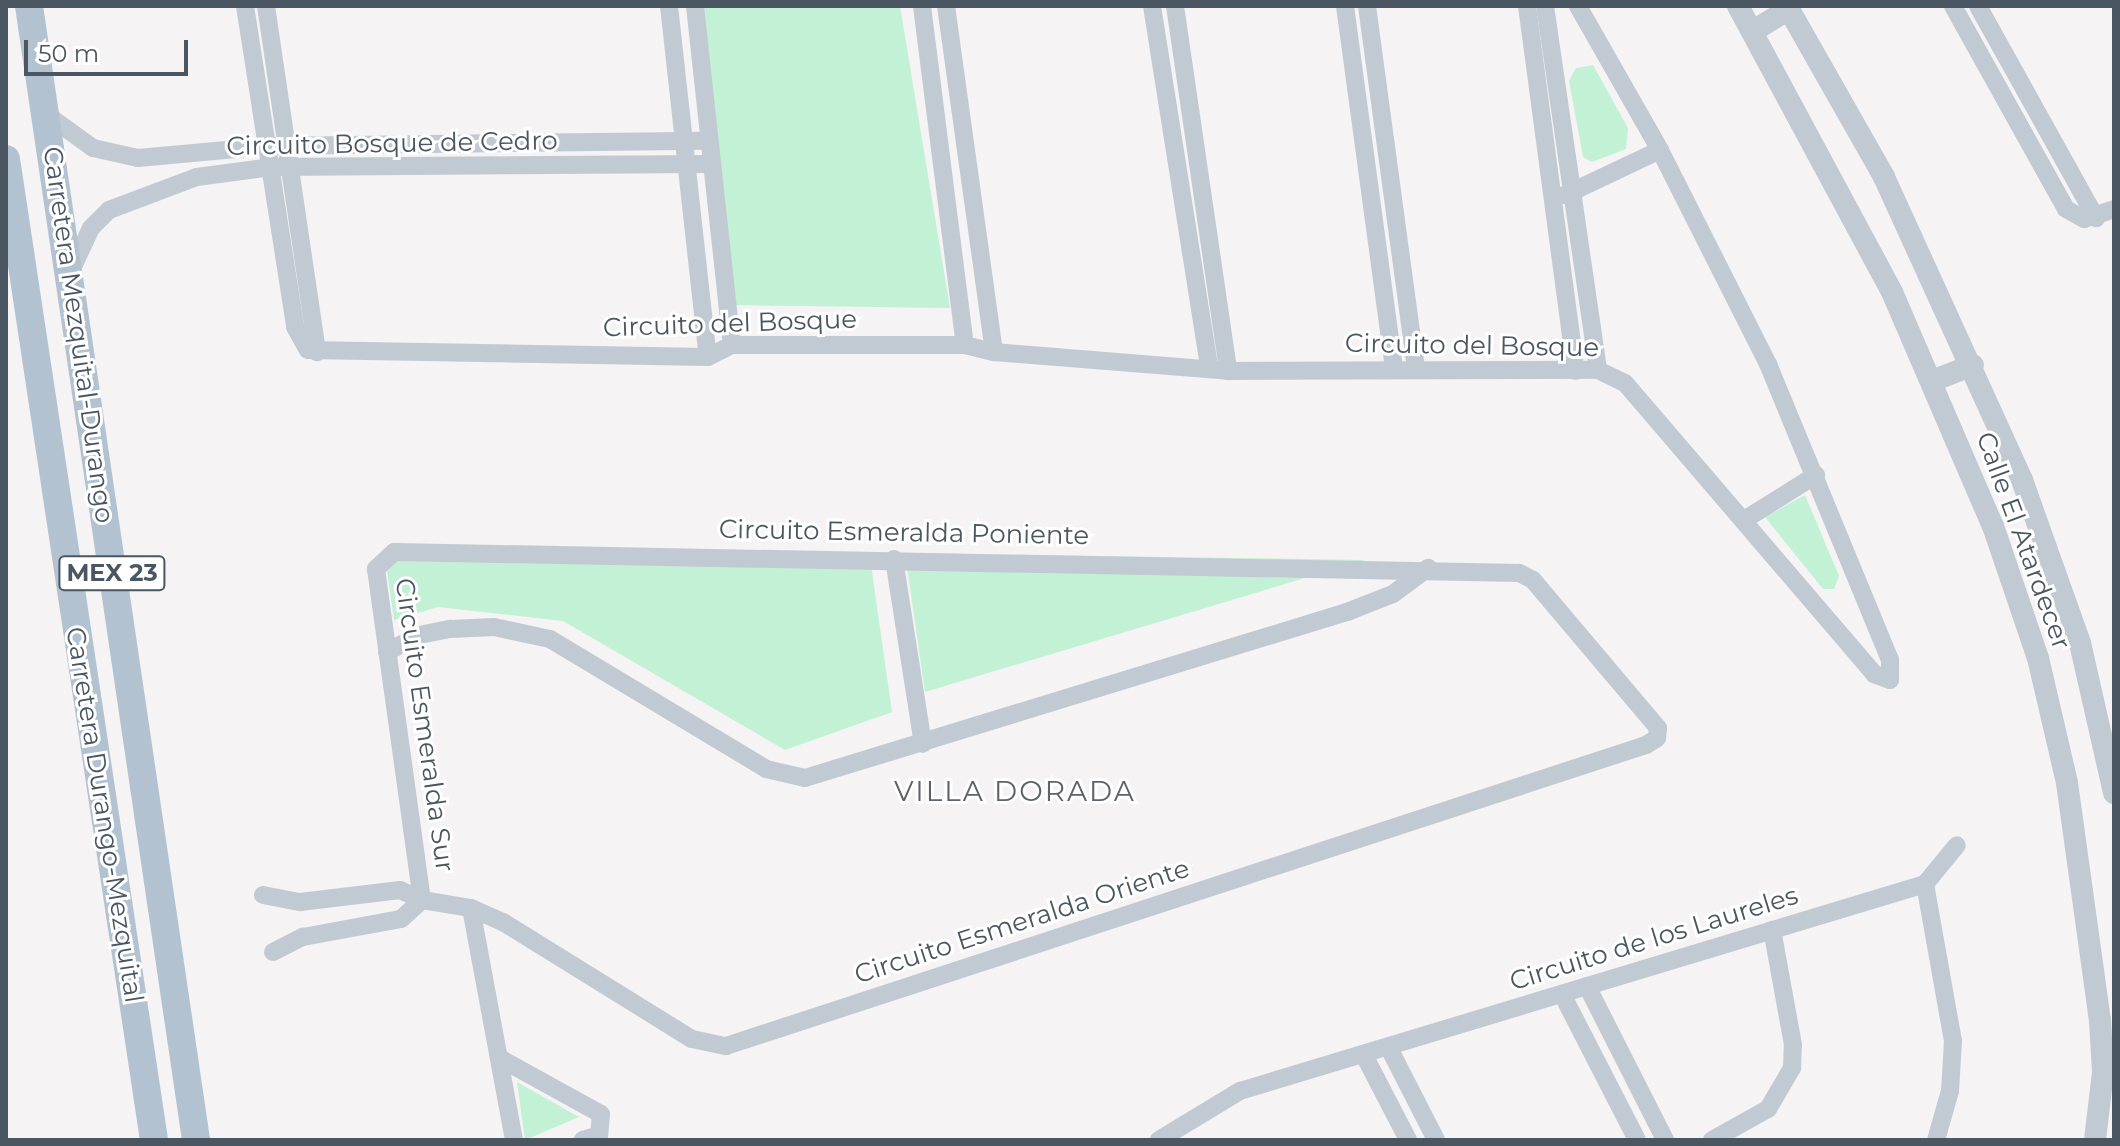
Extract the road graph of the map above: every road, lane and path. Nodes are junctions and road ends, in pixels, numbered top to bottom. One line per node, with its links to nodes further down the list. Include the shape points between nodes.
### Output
1 (29, 6): 20 (main road, Carretera Mezquital-Durango / MEX 23)
2 (245, 6): 28 (street, Circuito del Bosque)
3 (266, 6): 28 (street, Circuito del Bosque)
4 (669, 6): 24 (street)
5 (695, 6): 25 (street)
6 (922, 6): 22 (street)
7 (946, 6): 21 (street)
8 (1152, 6): 30 (street)
9 (1175, 6): 29 (street)
10 (1345, 6): 26 (street)
11 (1367, 6): 23 (street)
12 (1527, 6): 40 (street)
13 (1545, 6): 39 (street)
14 (1578, 6): 31 (street, Circuito del Bosque)
15 (1738, 6): 19 (street, Calle El Atardecer)
16 (1953, 6): 42 (street, via 2059,199 2074,215)
17 (1978, 6): 42 (street)
18 (1788, 7): 19 (street); 48 (street, Calle El Atardecer, via 1884,177)
19 (1753, 31): 55 (street, Calle El Atardecer, via 1856,217)
20 (46, 114): 32 (street, Circuito Bosque de Cedro, via 93,148 121,157); 43 (main road, Carretera Mezquital-Durango / MEX 23)
21 (964, 137): 22 (street); 46 (street)
22 (941, 138): 45 (street)
23 (1385, 138): 26 (street); 51 (street)
24 (684, 141): 25 (street, Circuito Bosque de Cedro); 27 (street, Circuito Bosque de Cedro); 34 (street)
25 (707, 141): 35 (street)
26 (1364, 141): 50 (street)
27 (491, 143): 28 (street, Circuito Bosque de Cedro); 36 (street)
28 (277, 146): 32 (street, Circuito Bosque de Cedro); 37 (street, Circuito del Bosque)
29 (1196, 146): 30 (street); 53 (street)
30 (1175, 148): 49 (street)
31 (1660, 150): 39 (street); 56 (street, Circuito del Bosque, via 1768,364)
32 (193, 155): 38 (street)
33 (6, 159): 79 (main road, Carretera Durango-Mezquital / MEX 23)
34 (685, 164): 35 (street, Circuito Bosque de Cedro); 36 (street, Circuito Bosque de Cedro); 47 (street)
35 (710, 164): 44 (street)
36 (494, 166): 37 (street, Circuito Bosque de Cedro)
37 (280, 167): 38 (street, Circuito Bosque de Cedro); 47 (street, Circuito del Bosque, via 295,327 304,345 317,352)
38 (197, 177): 43 (street, Circuito Bosque de Cedro, via 148,191 109,210 78,249)
39 (1572, 191): 40 (street); 52 (street)
40 (1553, 201): 54 (street)
41 (2114, 209): 42 (street)
42 (2096, 218)
43 (70, 273): 80 (main road, Carretera Mezquital-Durango / MEX 23)
44 (732, 345): 45 (street, Circuito del Bosque); 47 (street, Circuito del Bosque)
45 (965, 345): 46 (street, Circuito del Bosque)
46 (994, 352): 49 (street, Circuito del Bosque)
47 (708, 357)
48 (1973, 365): 55 (street); 64 (street, Calle El Atardecer, via 2076,630 2100,715)
49 (1209, 366): 53 (street, Circuito del Bosque)
50 (1394, 369): 51 (street, Circuito del Bosque); 53 (street, Circuito del Bosque)
51 (1416, 369): 54 (street, Circuito del Bosque)
52 (1598, 370): 54 (street, Circuito del Bosque); 57 (street, Circuito del Bosque, via 1625,383)
53 (1228, 371)
54 (1576, 371)
55 (1932, 381): 74 (street, Calle El Atardecer, via 2013,579 2055,720)
56 (1816, 475): 57 (street); 57 (street, Circuito del Bosque, via 1890,660 1890,680 1874,674)
57 (1744, 520)
58 (382, 559): 59 (street, Circuito Esmeralda Poniente, via 394,552); 61 (street, Circuito Esmeralda Sur, via 376,569)
59 (894, 559): 60 (street, Circuito Esmeralda Poniente); 63 (street)
60 (1428, 568): 62 (street, Circuito Esmeralda Poniente, via 1527,575 1658,728); 63 (street, via 1393,594 1347,612)
61 (387, 652): 63 (street, via 419,635 451,629 494,627 550,639 766,769 791,778); 68 (street, Circuito Esmeralda Sur)
62 (1657, 738): 69 (street, Circuito Esmeralda Oriente, via 726,1046 692,1039 503,922)
63 (923, 744)
64 (2114, 793)
65 (1957, 845): 66 (street)
66 (1925, 884): 70 (street, Circuito de los Laureles); 88 (street, via 1953,1041 1950,1091)
67 (263, 895): 68 (street, Circuito Esmeralda Oriente, via 300,902 400,890)
68 (422, 900): 69 (street, Circuito Esmeralda Oriente); 71 (street, via 401,919 303,937)
69 (471, 908): 77 (street)
70 (1772, 930): 72 (street, Circuito de los Laureles); 87 (street, via 1793,1045 1792,1068 1768,1109)
71 (273, 952)
72 (1587, 986): 73 (street, Circuito de los Laureles); 86 (street)
73 (1562, 994): 75 (street, Circuito de los Laureles); 85 (street)
74 (2107, 1020): 89 (street, Calle El Atardecer)
75 (1389, 1048): 76 (street, Circuito de los Laureles); 84 (street)
76 (1364, 1055): 78 (street, Circuito de los Laureles, via 1240,1091); 83 (street)
77 (503, 1060): 81 (street); 82 (street, via 601,1114 599,1135)
78 (1165, 1139)
79 (154, 1140)
80 (196, 1140)
81 (514, 1140)
82 (583, 1140)
83 (1408, 1140)
84 (1436, 1140)
85 (1637, 1140)
86 (1665, 1140)
87 (1712, 1140)
88 (1936, 1140)
89 (2095, 1140)

